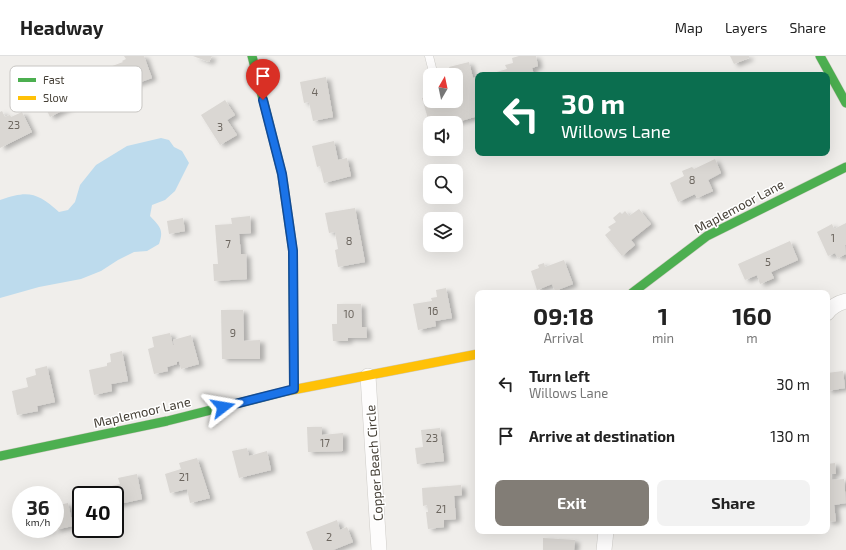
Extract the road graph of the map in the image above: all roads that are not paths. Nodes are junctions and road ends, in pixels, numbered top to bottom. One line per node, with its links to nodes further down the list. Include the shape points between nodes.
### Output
1 (252, 56): 14 (street, via 282,174 293,251)
2 (429, 56): 4 (lane)
3 (820, 56): 5 (street)
4 (432, 68)
5 (829, 72)
6 (830, 74): 7 (street)
7 (846, 103)
8 (846, 167): 9 (street, Maplemoor Lane, via 707,236)
9 (636, 290)
10 (846, 301): 11 (street)
11 (830, 309)
12 (475, 355): 13 (street, Maplemoor Lane)
13 (368, 376): 14 (street, Maplemoor Lane); 17 (street, Copper Beach Circle)
14 (294, 389): 15 (street, Maplemoor Lane, via 167,421)
15 (0, 456)
16 (606, 534): 18 (street)
17 (380, 550)
18 (604, 550)

